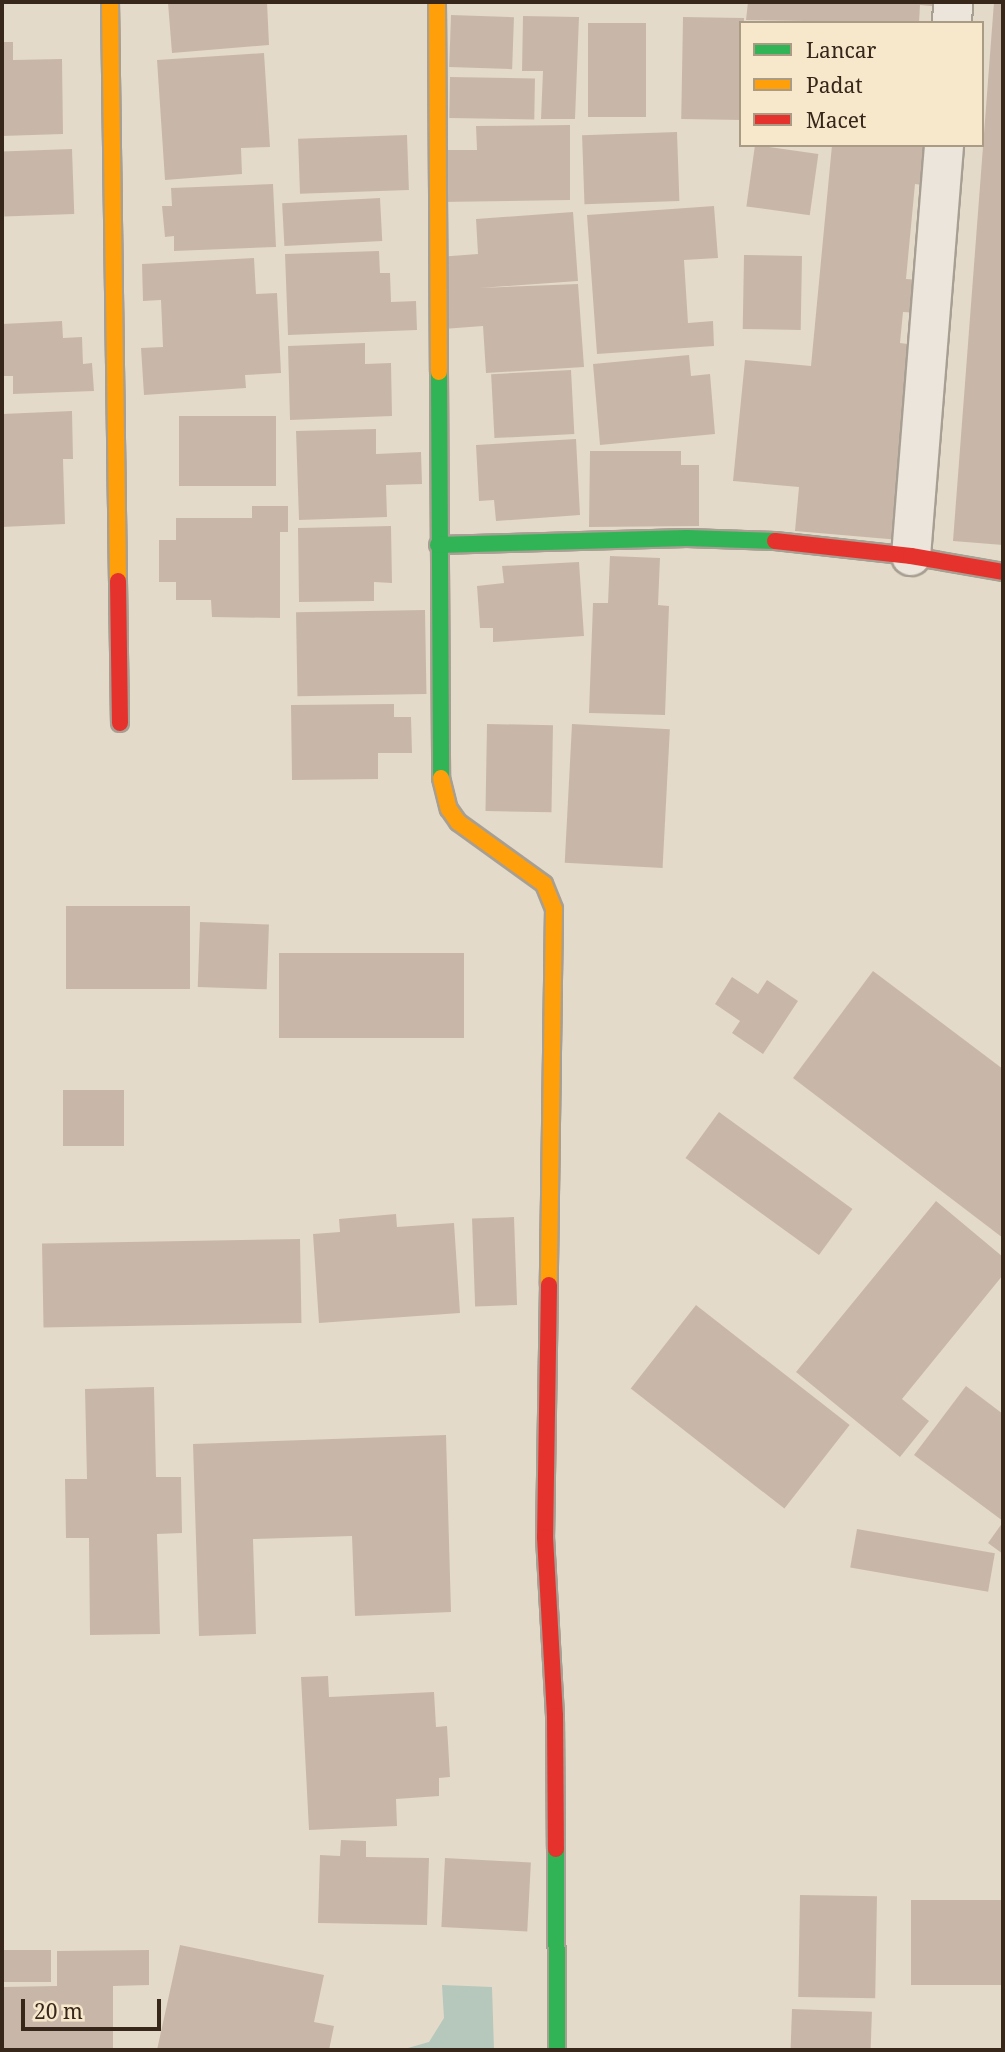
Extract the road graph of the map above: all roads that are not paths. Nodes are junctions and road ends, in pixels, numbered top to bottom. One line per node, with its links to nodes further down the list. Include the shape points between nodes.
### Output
1 (110, 2): 9 (street)
2 (438, 2): 6 (street)
3 (953, 2): 4 (street)
4 (952, 21)
5 (944, 147): 7 (street)
6 (438, 545): 7 (street, via 687,538 773,541); 10 (street, via 441,778 449,809 475,837 544,884 554,909 545,1537 555,1716)
7 (911, 556): 8 (street)
8 (1003, 572)
9 (120, 723)
10 (557, 2050)

